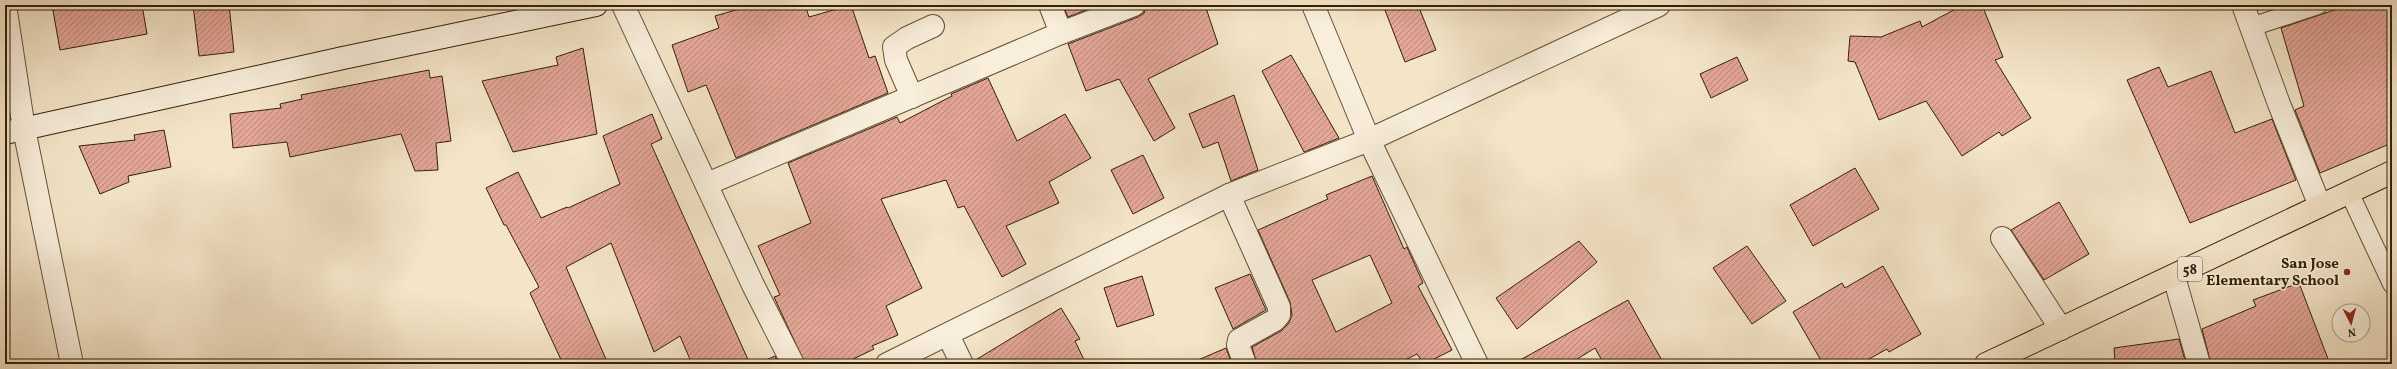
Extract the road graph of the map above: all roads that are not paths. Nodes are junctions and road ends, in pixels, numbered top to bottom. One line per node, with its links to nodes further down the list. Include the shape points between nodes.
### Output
1 (5, 5): 14 (street)
2 (596, 5): 14 (street)
3 (623, 5): 17 (street)
4 (1050, 5): 12 (street)
5 (1134, 5): 12 (street)
6 (1313, 5): 15 (street)
7 (1659, 5): 15 (street)
8 (2243, 5): 11 (street)
9 (2318, 5): 11 (lane)
10 (933, 26): 13 (street, via 894,47 896,60)
11 (2251, 27): 20 (street, via 2278,104)
12 (1061, 33): 13 (street)
13 (912, 97): 17 (street)
14 (14, 131): 26 (street)
15 (1369, 140): 19 (street); 31 (street)
16 (2392, 172): 18 (highway, 58)
17 (707, 184): 27 (street, via 753,285)
18 (2349, 192): 20 (highway, 58); 23 (lane)
19 (1229, 195): 25 (street); 30 (street, via 1279,307 1279,315 1275,320 1239,340 1238,345)
20 (2320, 206): 22 (highway, 58)
21 (2002, 238): 24 (street)
22 (2174, 277): 24 (highway, 58); 33 (street)
23 (2392, 284)
24 (2061, 329): 32 (highway, 58)
25 (948, 335): 28 (street); 29 (street)
26 (72, 364)
27 (793, 364)
28 (887, 364)
29 (962, 364)
30 (1245, 364)
31 (1477, 364)
32 (1986, 364)
33 (2199, 364)

